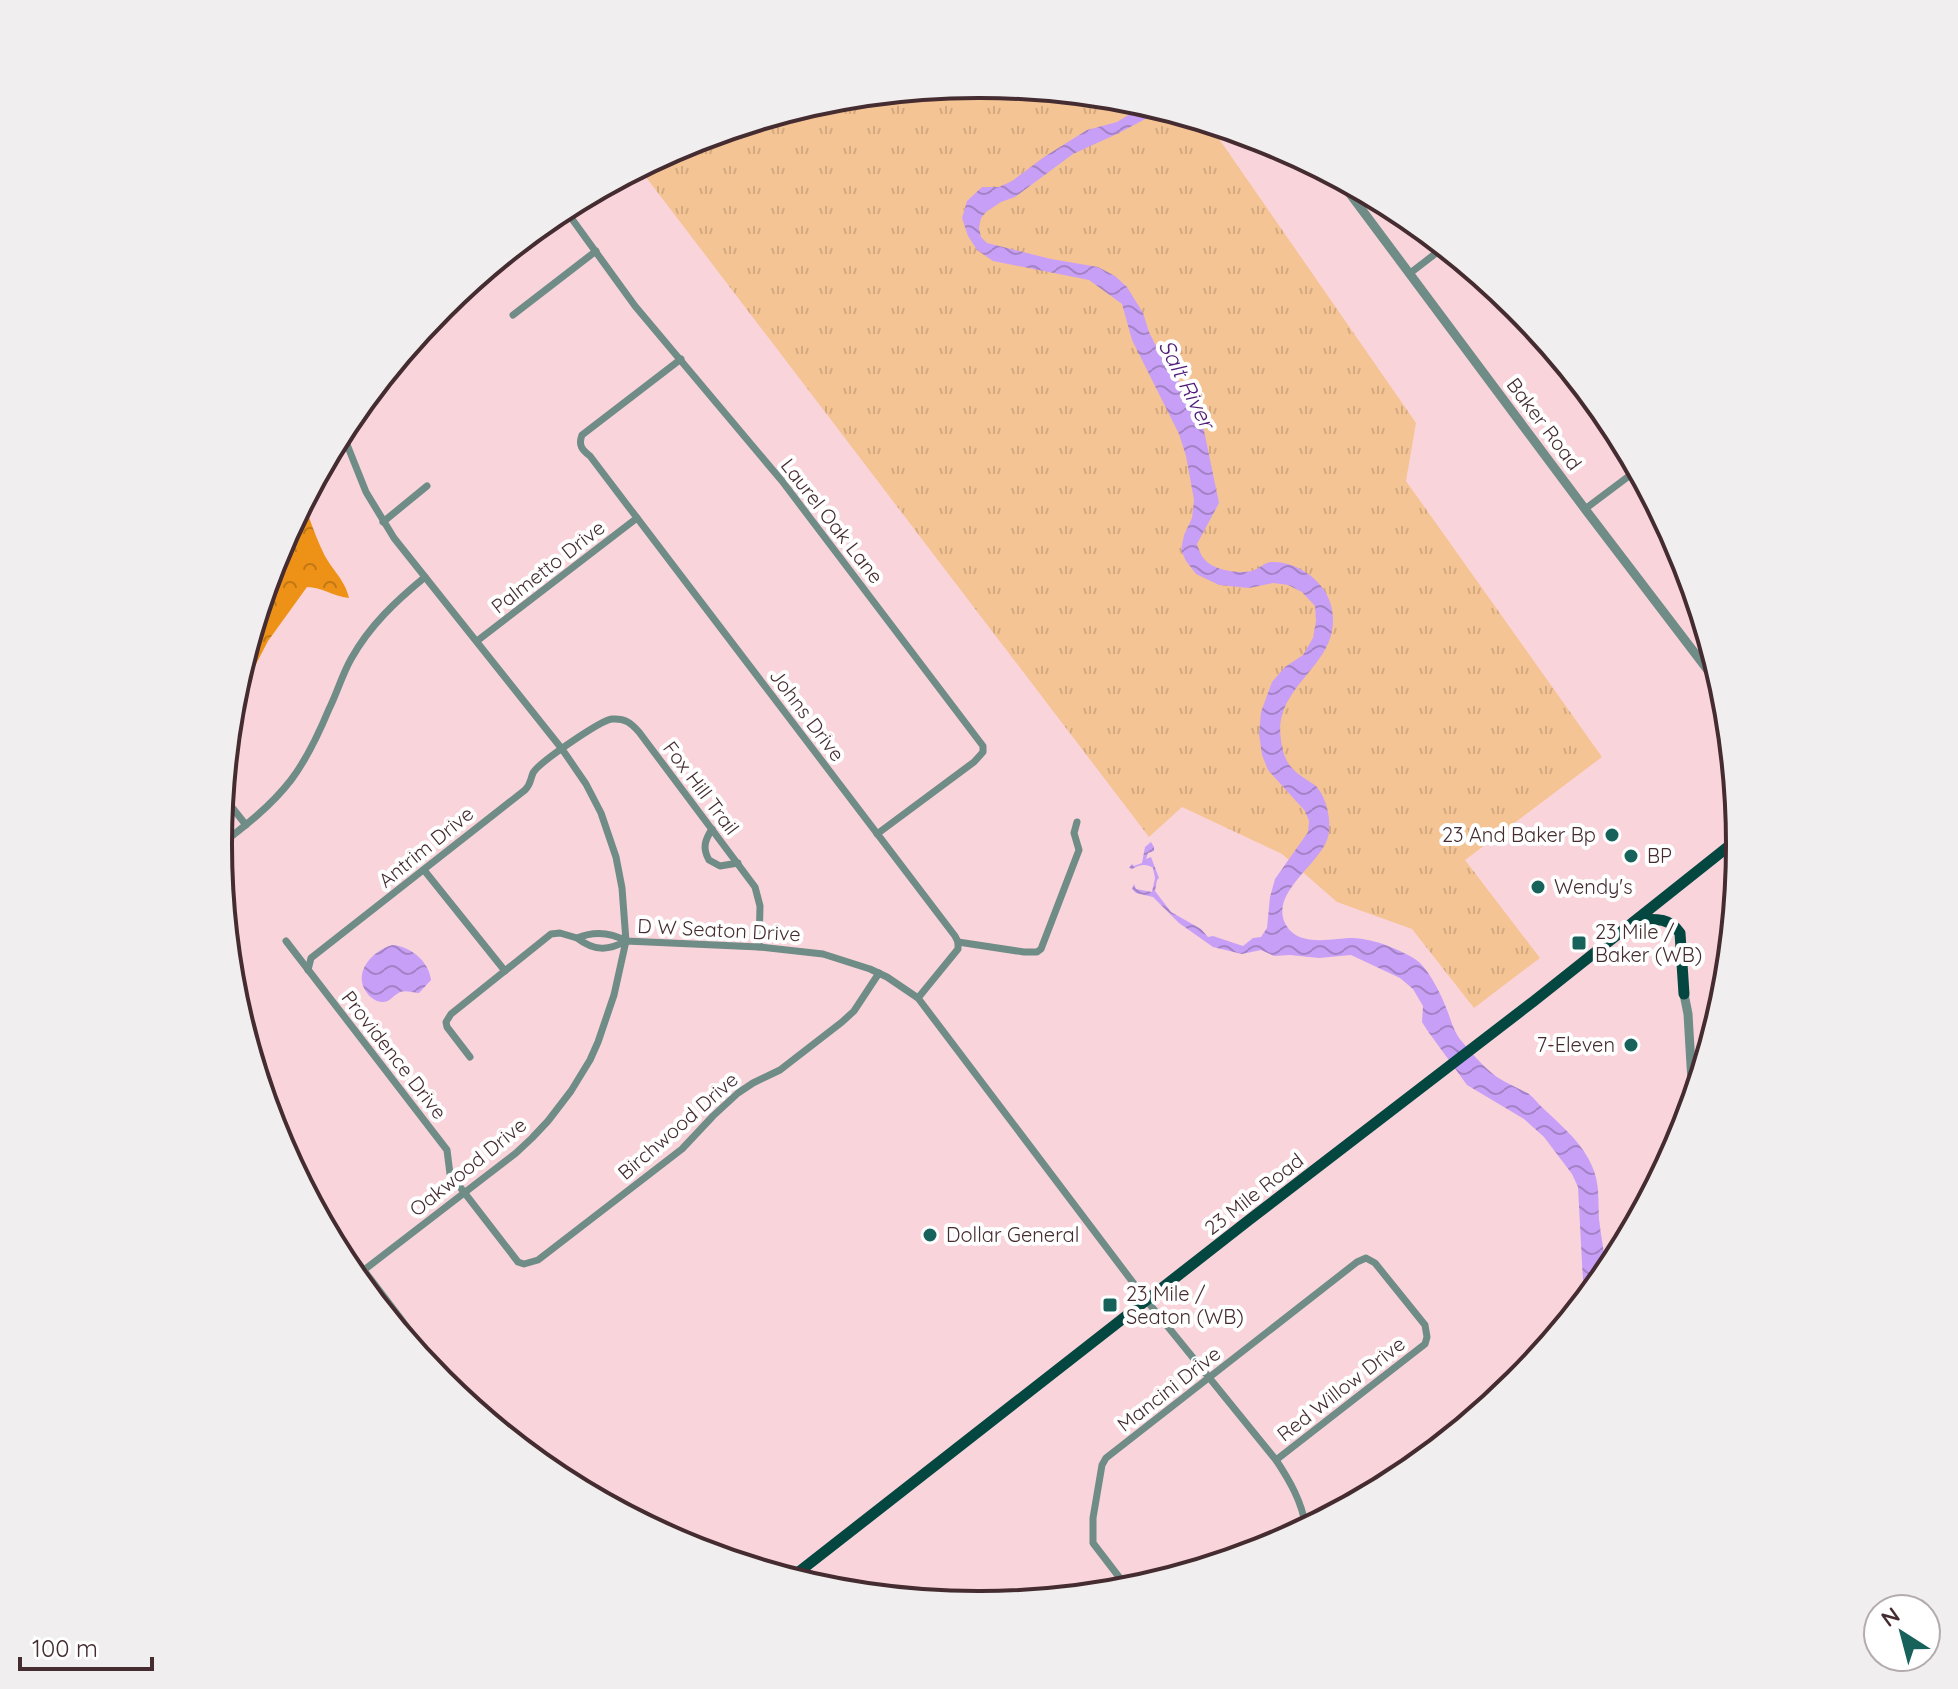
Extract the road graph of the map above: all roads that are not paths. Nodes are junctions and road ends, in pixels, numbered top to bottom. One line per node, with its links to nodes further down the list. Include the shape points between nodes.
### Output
1 (1354, 199): 5 (street, Baker Road)
2 (572, 219): 3 (street, Laurel Oak Lane)
3 (596, 251): 6 (street); 7 (street, Laurel Oak Lane)
4 (1435, 254): 5 (street)
5 (1409, 274): 11 (street, Baker Road)
6 (513, 315)
7 (681, 359): 12 (street, Johns Drive, via 582,435 580,444); 22 (street, Laurel Oak Lane, via 782,481 983,746 974,762)
8 (348, 447): 13 (street, D W Seaton Drive)
9 (1628, 477): 11 (street)
10 (427, 486): 13 (street)
11 (1585, 509): 16 (street, Baker Road)
12 (637, 518): 15 (street, Palmetto Drive); 22 (street, Johns Drive)
13 (383, 522): 14 (street, D W Seaton Drive)
14 (425, 577): 15 (street, D W Seaton Drive); 20 (street, via 370,630 293,778)
15 (477, 641): 17 (street, D W Seaton Drive)
16 (1703, 664)
17 (562, 749): 21 (street, Fox Hill Trail, via 602,722 630,723); 26 (street, Antrim Drive, via 534,772 525,790); 30 (street, D W Seaton Drive, via 591,793 611,841 621,879)
18 (233, 809): 20 (street)
19 (1077, 822): 31 (street, via 1079,850 1041,949 1024,952)
20 (246, 825): 23 (street)
21 (712, 829): 25 (street, Fox Hill Trail); 25 (street, via 704,847 709,860 720,866)
22 (877, 834): 31 (street, Johns Drive)
23 (232, 836)
24 (1726, 849): 27 (main road, 23 Mile Road)
25 (738, 863): 32 (street, Fox Hill Trail, via 758,894)
26 (424, 870): 33 (street, Antrim Drive, via 311,958); 34 (street)
27 (1637, 920): 36 (main road, via 1664,920 1680,933); 42 (main road, 23 Mile Road)
28 (577, 938): 30 (street, via 614,934); 30 (street, via 588,947 614,948); 34 (street, via 551,934)
29 (286, 941): 33 (street, Providence Drive)
30 (626, 941): 32 (street, D W Seaton Drive); 40 (street, Oakwood Drive, via 598,1042 571,1091 532,1138)
31 (958, 942): 37 (street, via 958,949)
32 (759, 947): 35 (street, D W Seaton Drive, via 823,954)
33 (308, 970): 40 (street, Providence Drive, via 447,1150 450,1174)
34 (505, 971): 38 (street, via 446,1022)
35 (879, 973): 37 (street, D W Seaton Drive); 40 (street, Birchwood Drive, via 842,1022 780,1070 738,1093 682,1149 538,1260 518,1262)
36 (1684, 994): 39 (street)
37 (918, 998): 42 (street, D W Seaton Drive)
38 (470, 1057)
39 (1691, 1067)
40 (465, 1192): 41 (street, Oakwood Drive)
41 (365, 1269)
42 (1147, 1301): 44 (street, D W Seaton Drive); 47 (main road, 23 Mile Road)
43 (1425, 1344): 44 (street, Mancini Drive, via 1425,1325 1366,1258); 45 (street, Red Willow Drive)
44 (1210, 1377): 45 (street, D W Seaton Drive); 48 (street, Mancini Drive, via 1102,1465 1093,1543)
45 (1276, 1460): 46 (street, D W Seaton Drive)
46 (1304, 1516)
47 (802, 1570)
48 (1120, 1578)

